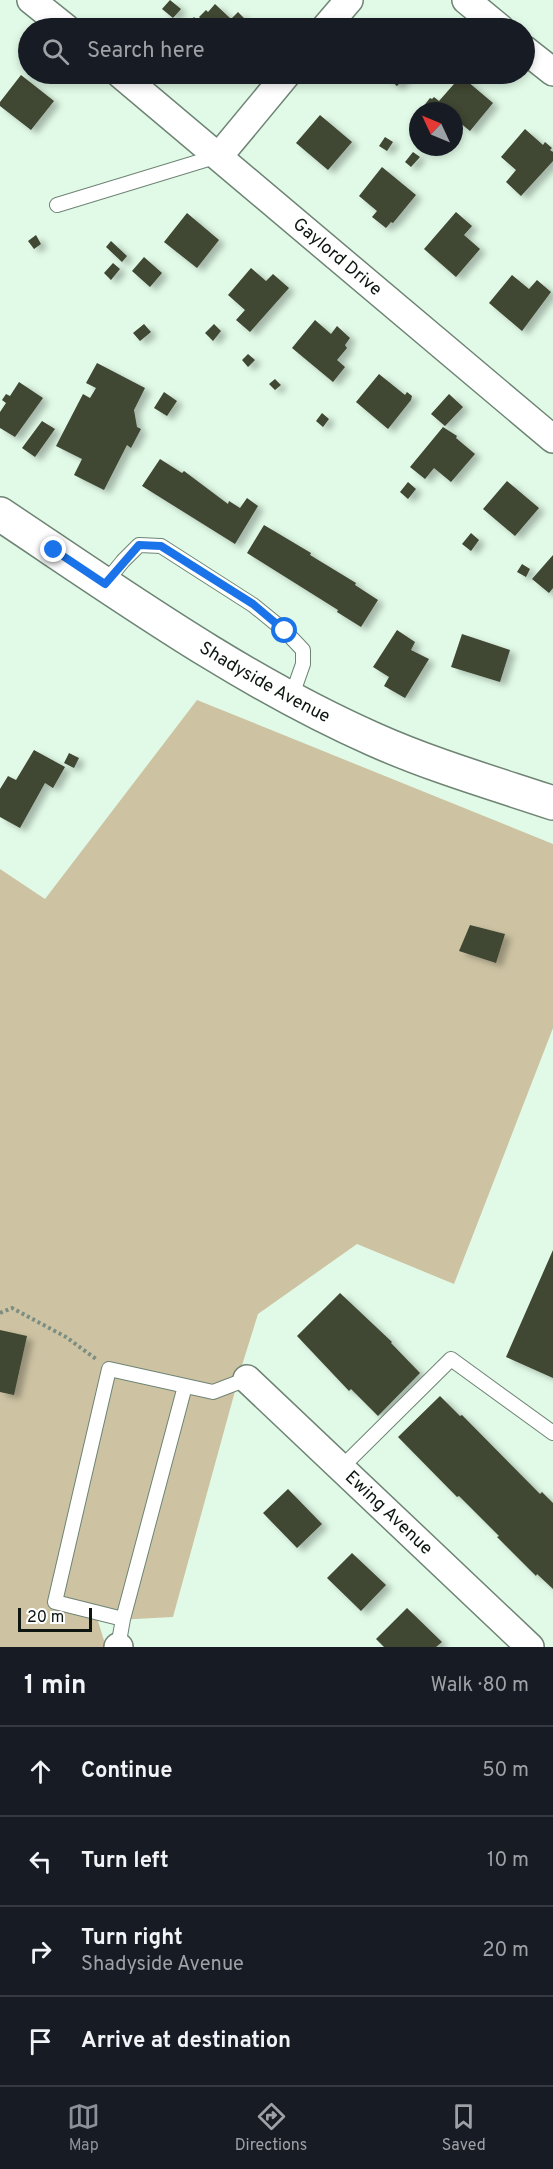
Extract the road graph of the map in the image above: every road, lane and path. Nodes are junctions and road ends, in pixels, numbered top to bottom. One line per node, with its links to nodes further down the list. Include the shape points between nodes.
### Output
1 (31, 0): 4 (street)
2 (348, 0): 5 (street)
3 (466, 0): 6 (street)
4 (54, 18)
5 (333, 18)
6 (488, 18)
7 (535, 57): 8 (street)
8 (553, 72)
9 (132, 84): 11 (street, Gaylord Drive)
10 (279, 84): 11 (street)
11 (219, 156): 12 (lane); 13 (street, Gaylord Drive)
12 (57, 205)
13 (553, 439)
14 (0, 514): 15 (street, Shadyside Avenue)
15 (105, 584): 16 (street, Shadyside Avenue); 16 (lane, via 139,545 161,546 253,604 303,650 303,664)
16 (291, 698): 17 (street, Shadyside Avenue, via 375,740)
17 (553, 803)
18 (0, 1312): 19 (path, via 12,1308 66,1337)
19 (109, 1369): 21 (lane); 24 (lane, via 55,1602)
20 (247, 1379): 21 (lane, via 213,1392); 23 (street, Ewing Avenue)
21 (185, 1386): 24 (lane)
22 (553, 1433): 23 (lane, via 451,1359)
23 (341, 1468): 26 (street, Ewing Avenue)
24 (123, 1619): 25 (lane)
25 (118, 1647)
26 (530, 1647)

